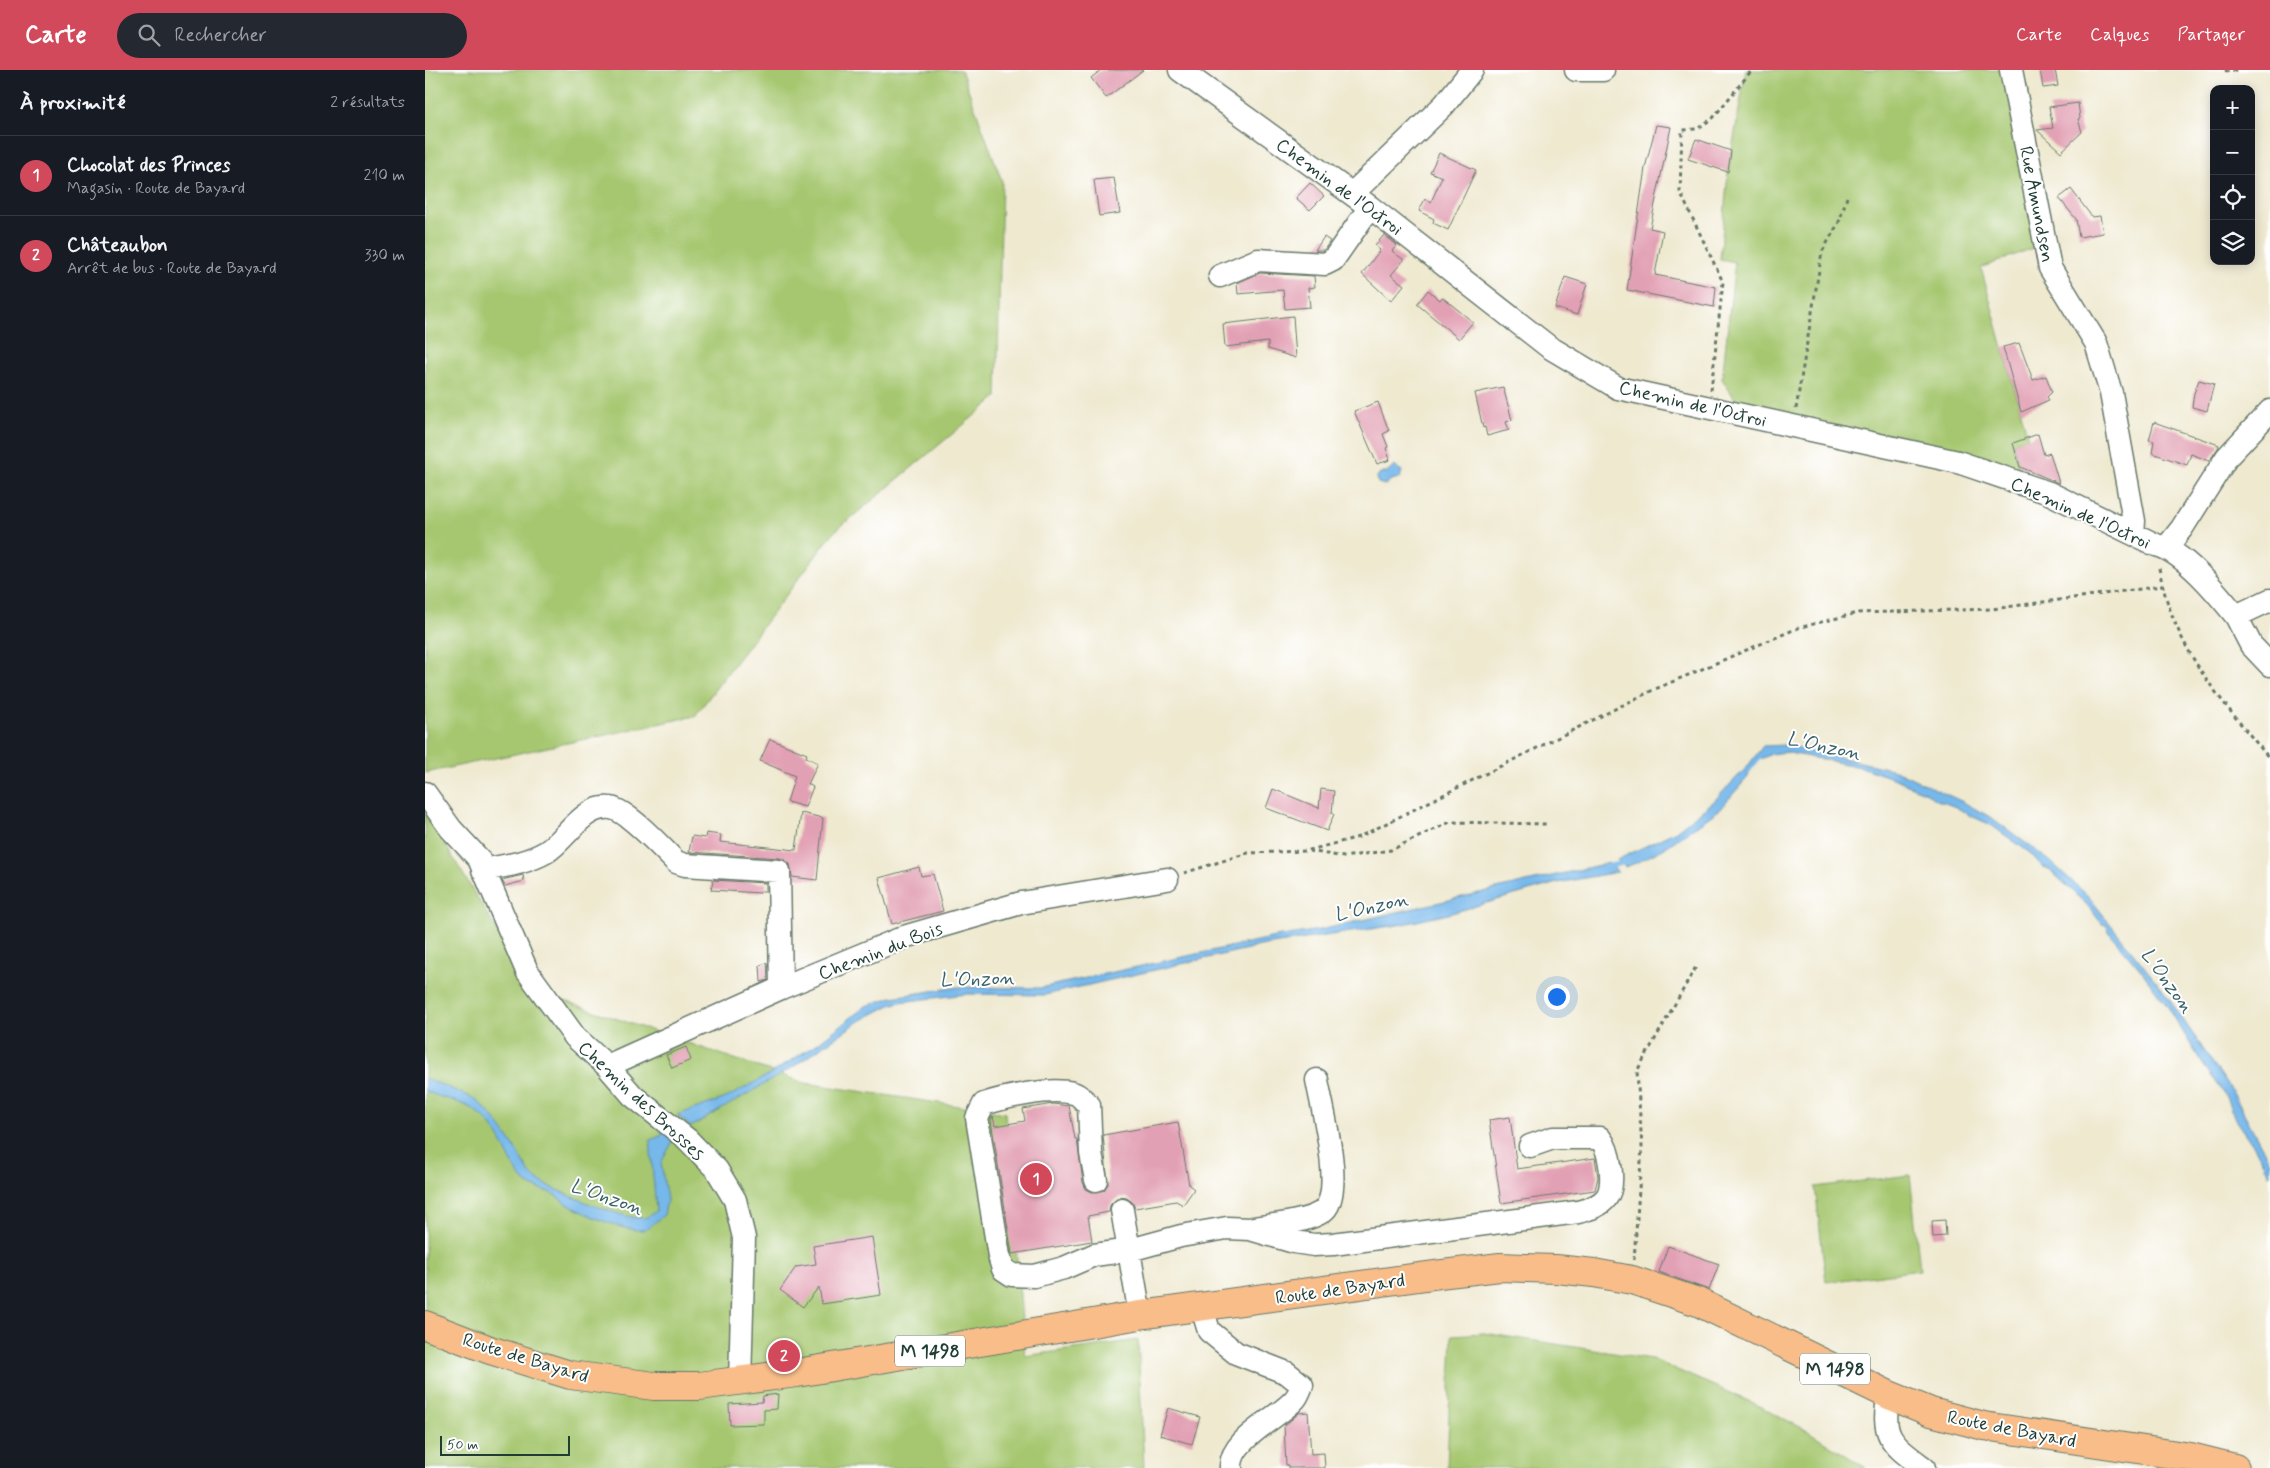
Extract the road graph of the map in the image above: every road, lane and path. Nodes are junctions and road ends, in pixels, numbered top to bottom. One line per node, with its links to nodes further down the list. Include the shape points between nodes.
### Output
1 (1180, 70): 10 (street, Chemin de l'Octroi)
2 (1472, 70): 10 (street)
3 (1576, 70): 4 (street)
4 (1603, 70)
5 (1752, 70): 12 (path, via 1713,118 1697,129 1682,130 1680,192 1723,282)
6 (2011, 70): 15 (street, Rue Amundsen, via 2050,268 2096,342 2111,393 2134,521)
7 (2225, 70): 8 (path)
8 (2238, 70)
9 (1847, 198): 14 (path, via 1839,222 1822,252)
10 (1361, 200): 11 (street, via 1333,260 1325,264 1258,260); 12 (street, Chemin de l'Octroi, via 1549,347 1618,388)
11 (1220, 276)
12 (1709, 408): 14 (street, Chemin de l'Octroi)
13 (2270, 412): 16 (street, via 2227,457 2182,528)
14 (1793, 427): 15 (street, Chemin de l'Octroi, via 1958,462 2049,493)
15 (2133, 533): 16 (street, Chemin de l'Octroi)
16 (2161, 546): 17 (path); 19 (street, Chemin de l'Octroi, via 2209,584)
17 (2162, 586): 21 (path, via 2173,621 2190,656 2215,693); 24 (path, via 1992,609 1857,613 1798,628 1653,690 1359,838)
18 (2270, 600): 19 (street)
19 (2236, 616): 20 (street, Chemin de l'Octroi, via 2251,645)
20 (2270, 665)
21 (2270, 759)
22 (425, 793): 25 (street, Chemin des Brosses, via 451,829 479,859)
23 (1547, 824): 24 (path, via 1450,822 1391,850 1344,857)
24 (1306, 851): 26 (path, via 1248,853)
25 (483, 870): 28 (street, via 517,864 545,853 578,821 595,811 611,808 629,817 676,862 685,866 779,871); 29 (street, Chemin des Brosses, via 527,971 575,1037)
26 (1167, 878): 28 (street, Chemin du Bois, via 1021,903 907,936)
27 (1697, 965): 36 (path, via 1637,1070 1641,1147)
28 (781, 988): 29 (street, Chemin du Bois)
29 (607, 1066): 40 (street, Chemin des Brosses, via 633,1096 687,1139 717,1170 735,1200 744,1238)
30 (1317, 1080): 34 (street, via 1333,1166 1333,1189 1326,1208 1311,1218)
31 (1529, 1146): 34 (street, via 1553,1138 1600,1138 1607,1146 1611,1176 1611,1189 1606,1198 1597,1206 1578,1212 1333,1244 1294,1242)
32 (1097, 1180): 35 (street, via 1091,1153 1089,1105 1075,1093 1006,1096 984,1104 977,1118 1003,1269 1011,1275 1034,1276 1094,1255)
33 (1122, 1210): 35 (street)
34 (1250, 1228): 35 (street, via 1227,1228 1181,1236)
35 (1130, 1250): 38 (street)
36 (1632, 1280): 37 (main road, Route de Bayard / M 1498, via 1556,1269 1500,1267); 41 (main road, Route de Bayard / M 1498, via 1698,1302)
37 (1202, 1308): 38 (main road, Route de Bayard / M 1498); 43 (street, via 1209,1331 1236,1353 1287,1373 1301,1385 1296,1399 1247,1438 1230,1460)
38 (1140, 1315): 40 (main road, Route de Bayard / M 1498)
39 (425, 1325): 40 (main road, Route de Bayard / M 1498, via 570,1375 654,1386)
40 (740, 1382)
41 (1889, 1396): 42 (street, via 1885,1421 1887,1434); 44 (main road, Route de Bayard / M 1498, via 1931,1412 1984,1426 2191,1457)
42 (1909, 1464)
43 (1231, 1468)
44 (2235, 1468)

